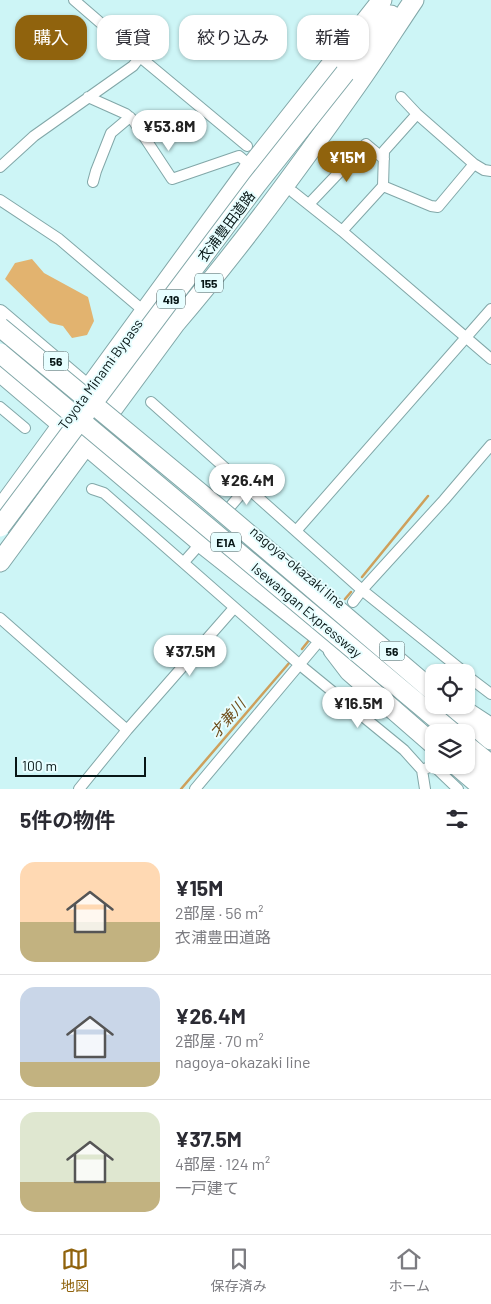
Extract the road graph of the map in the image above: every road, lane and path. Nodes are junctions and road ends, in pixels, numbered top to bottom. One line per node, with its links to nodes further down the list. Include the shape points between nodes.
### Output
1 (74, 0): 6 (street)
2 (382, 0): 17 (highway, Toyota Minami Bypass / 155)
3 (393, 0): 9 (highway, 衣浦豊田道路 / 419)
4 (402, 0): 9 (highway, 衣浦豊田道路 / 419)
5 (414, 0): 37 (highway, 155, via 285,184)
6 (97, 20)
7 (137, 60): 10 (street)
8 (144, 60): 14 (street)
9 (342, 72): 46 (highway, 衣浦豊田道路 / 419, bridge, via 253,181); 47 (highway, 衣浦豊田道路 / 419, bridge)
10 (88, 97): 13 (street); 18 (street, via 34,136)
11 (400, 97): 12 (street)
12 (417, 114): 15 (street, via 384,151); 16 (street)
13 (130, 117): 17 (street, via 172,179 239,156); 20 (street, via 111,133)
14 (247, 146)
15 (384, 159): 21 (street); 24 (street, via 366,144)
16 (474, 164): 19 (street); 21 (street, via 438,207)
17 (252, 166): 27 (highway, Toyota Minami Bypass / 155)
18 (0, 167)
19 (491, 171)
20 (93, 182)
21 (383, 186): 25 (street)
22 (293, 192): 24 (street)
23 (0, 200): 27 (street, via 59,239)
24 (309, 204): 25 (street)
25 (342, 231): 30 (street)
26 (491, 309): 30 (street)
27 (145, 312): 34 (highway, Toyota Minami Bypass / 155)
28 (0, 313): 34 (main road, nagoya-okazaki line / 56)
29 (0, 327): 62 (highway, Isewangan Expressway / E1A, bridge)
30 (466, 337): 32 (street); 48 (street)
31 (0, 353): 68 (highway, Isewangan Expressway / E1A, bridge)
32 (491, 359)
33 (0, 374): 38 (main road)
34 (89, 389): 37 (main road, nagoya-okazaki line / 56); 38 (highway, Toyota Minami Bypass / 155)
35 (151, 402): 42 (street)
36 (0, 407): 39 (street)
37 (113, 409): 41 (highway, 155); 44 (main road, nagoya-okazaki line / 56)
38 (62, 426): 41 (main road); 45 (highway, Toyota Minami Bypass / 155)
39 (25, 428)
40 (491, 445): 52 (street)
41 (86, 446): 49 (main road); 50 (highway, 155)
42 (247, 487): 44 (street); 48 (street)
43 (92, 489): 51 (street, via 104,493)
44 (228, 508): 54 (main road, nagoya-okazaki line / 56)
45 (0, 510)
46 (0, 519)
47 (0, 526)
48 (296, 531): 52 (street)
49 (200, 544): 51 (street); 56 (main road)
50 (0, 562)
51 (184, 562): 53 (street)
52 (362, 590): 54 (street); 57 (street)
53 (234, 608): 58 (street); 70 (street)
54 (353, 608): 59 (highway); 60 (main road, nagoya-okazaki line / 56, via 364,627)
55 (0, 618): 70 (street)
56 (324, 648): 58 (street); 71 (highway)
57 (453, 664)
58 (300, 665): 77 (street, via 404,750); 82 (street)
59 (425, 672)
60 (425, 678)
61 (475, 682): 63 (street)
62 (425, 684)
63 (491, 694)
64 (475, 713): 69 (highway)
65 (461, 714): 73 (highway)
66 (469, 714): 72 (main road)
67 (472, 714): 69 (main road)
68 (442, 724)
69 (491, 726)
70 (127, 730): 81 (street)
71 (425, 730)
72 (491, 732)
73 (491, 740)
74 (475, 753): 76 (highway)
75 (475, 765): 80 (main road)
76 (491, 766)
77 (422, 770): 83 (street); 84 (street, via 432,766)
78 (466, 774): 85 (highway)
79 (472, 774): 86 (main road)
80 (491, 778)
81 (79, 789)
82 (195, 789)
83 (425, 789)
84 (458, 789)
85 (484, 789)
86 (490, 789)

